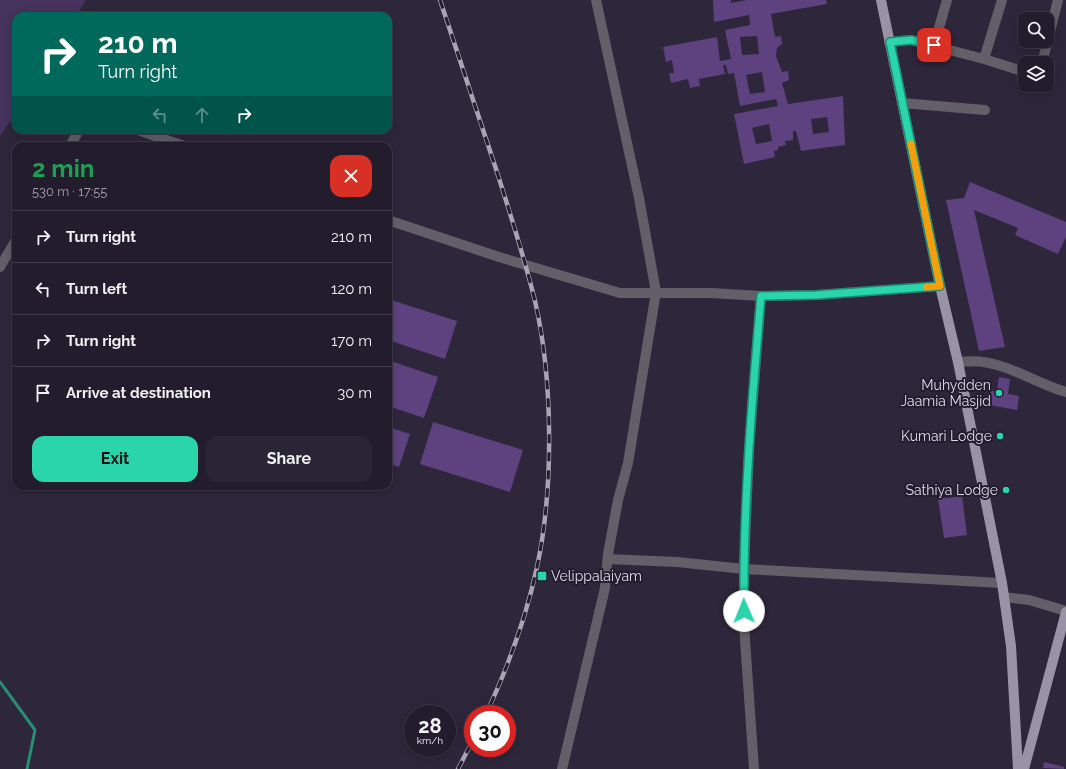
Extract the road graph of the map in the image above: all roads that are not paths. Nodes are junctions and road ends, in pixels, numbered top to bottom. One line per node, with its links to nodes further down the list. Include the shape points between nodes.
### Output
1 (596, 0): 19 (street, via 639,198)
2 (881, 0): 6 (main road)
3 (947, 0): 7 (street)
4 (1002, 0): 9 (street)
5 (1058, 0): 8 (street)
6 (890, 42): 7 (street, via 911,40); 11 (main road)
7 (934, 45): 9 (street)
8 (1044, 56)
9 (984, 58): 10 (street)
10 (1018, 70)
11 (902, 104): 12 (street); 18 (main road)
12 (985, 110)
13 (150, 134): 14 (street)
14 (172, 142)
15 (392, 221): 19 (street, via 620,293)
16 (12, 247): 17 (street)
17 (0, 267)
18 (940, 286): 20 (street, via 816,295); 21 (main road)
19 (656, 292): 20 (street); 23 (street, via 628,464 618,500)
20 (761, 296): 24 (street, via 749,449)
21 (958, 362): 22 (street, via 984,362); 25 (main road)
22 (1066, 392)
23 (608, 559): 24 (street, via 677,562); 28 (street, via 605,588)
24 (744, 569): 25 (street); 29 (street, via 744,624)
25 (1002, 583): 26 (main road)
26 (1004, 598): 27 (street, via 1029,600); 30 (main road, via 1011,646)
27 (1066, 612): 31 (main road)
28 (562, 769)
29 (754, 769)
30 (1018, 769)
31 (1024, 769)

